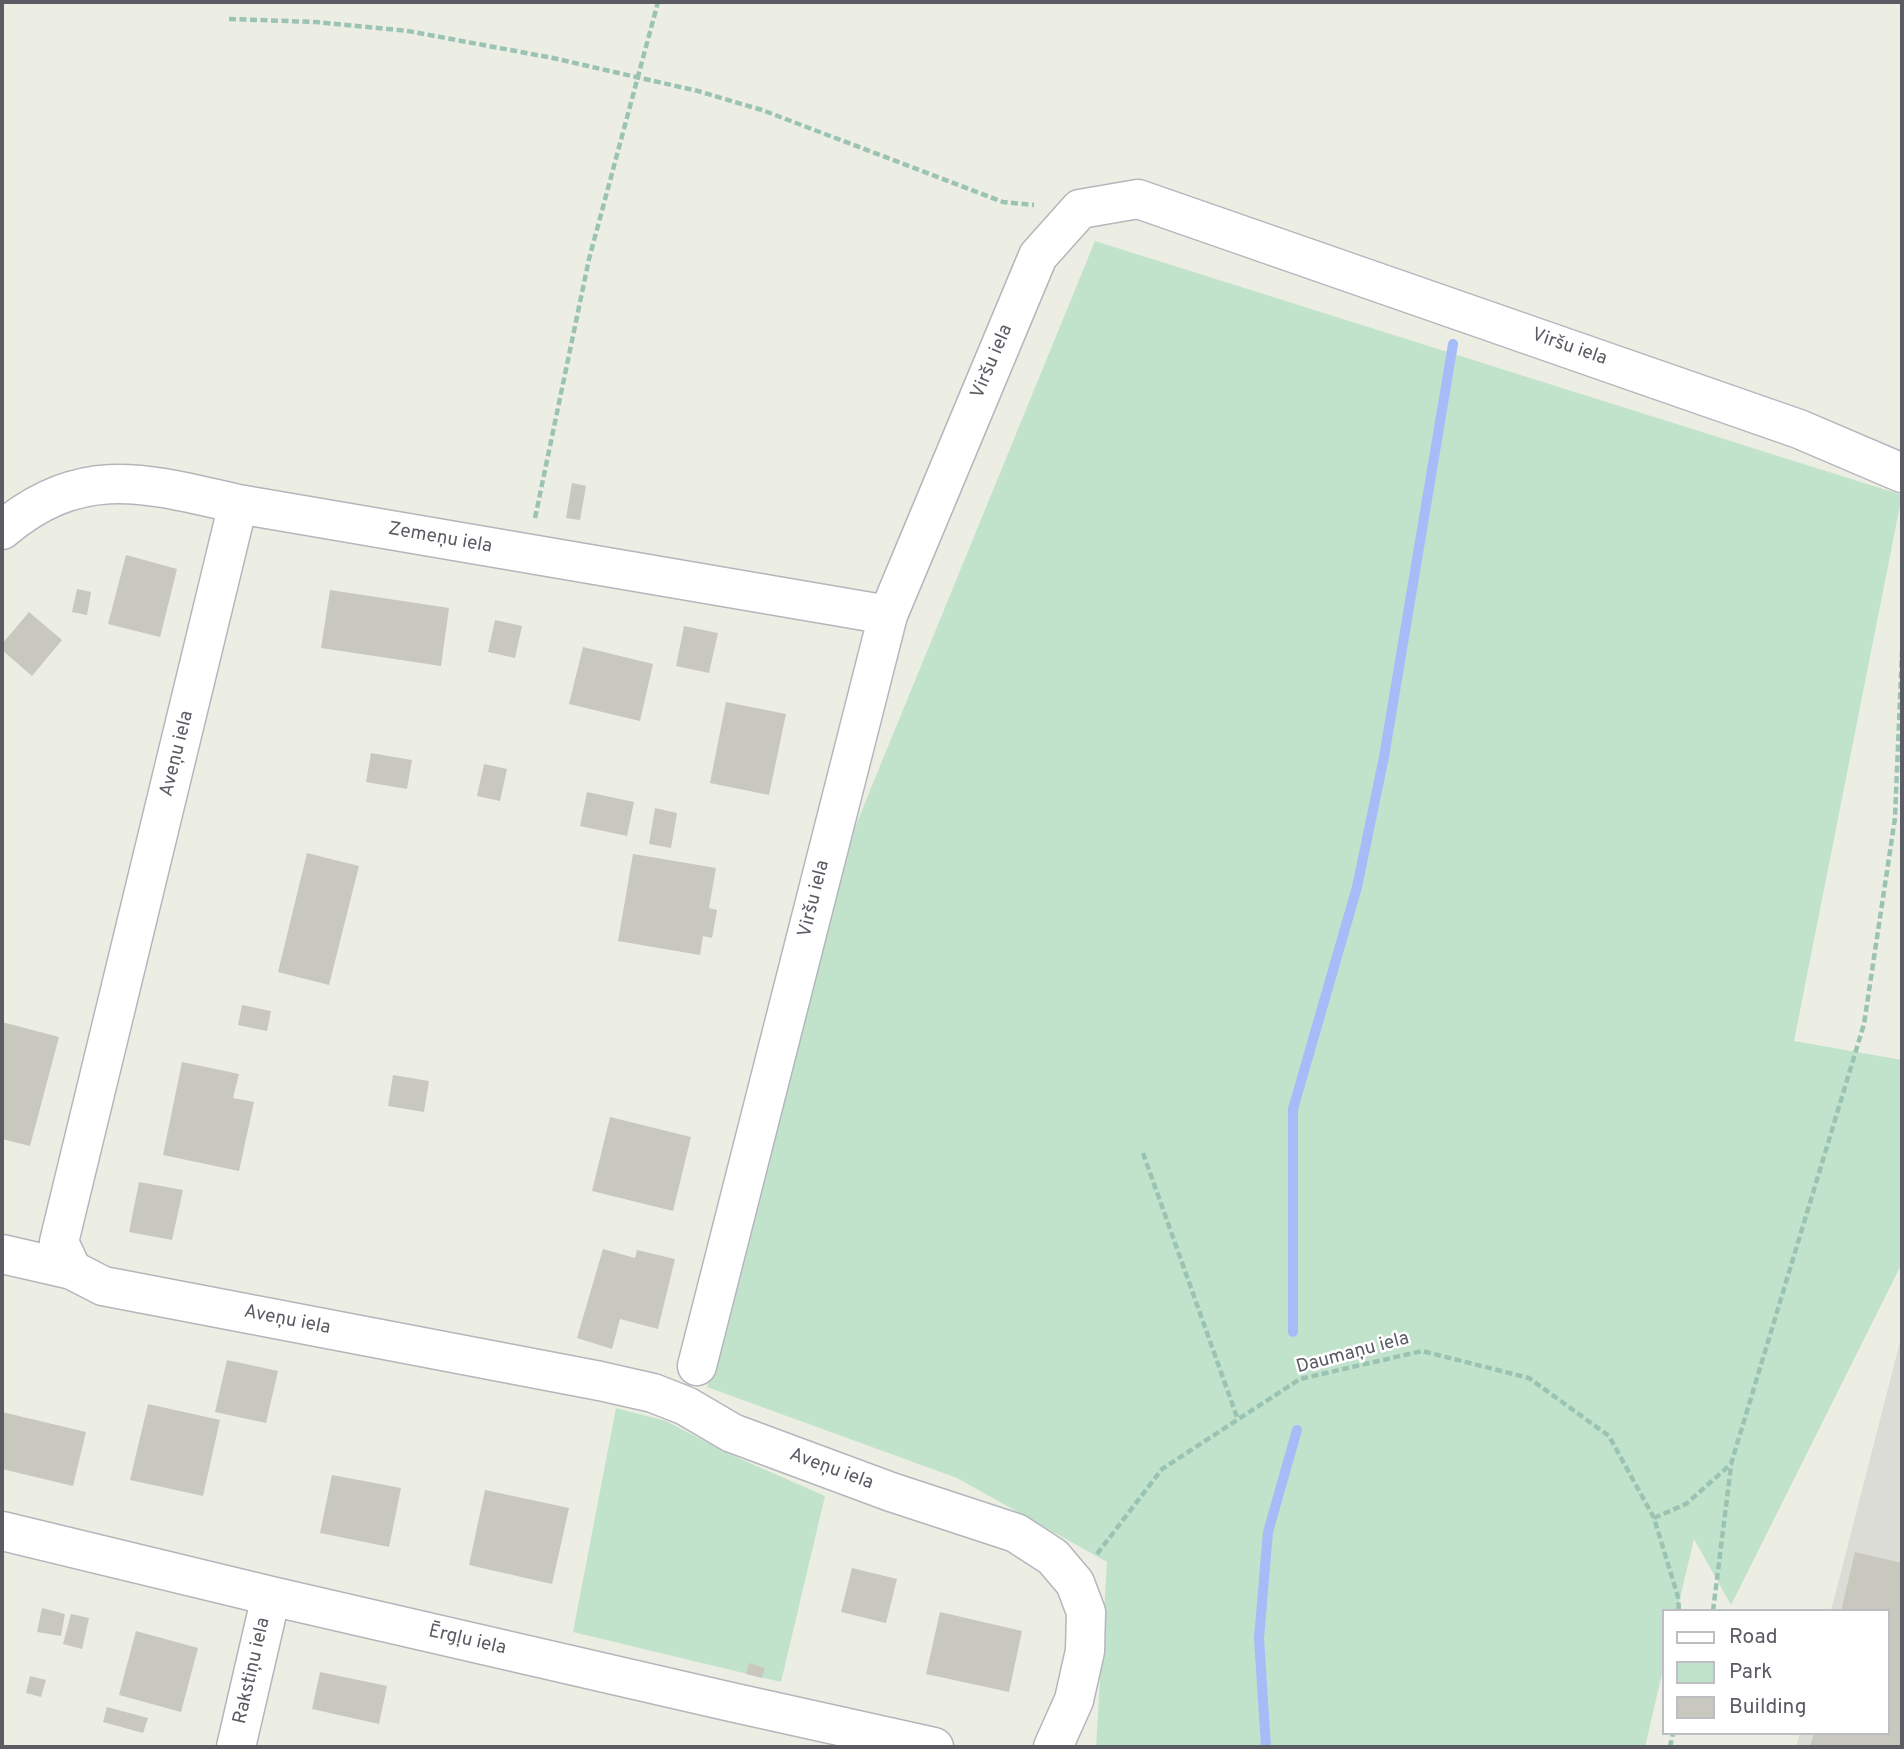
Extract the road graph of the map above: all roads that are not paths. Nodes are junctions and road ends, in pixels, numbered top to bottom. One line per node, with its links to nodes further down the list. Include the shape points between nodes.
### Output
1 (1902, 473): 4 (street, Viršu iela, via 1799,429 1138,199 1080,209 1038,256)
2 (238, 504): 3 (street, Zemeņu iela, via 159,486 83,486 19,515); 4 (street, Zemeņu iela); 6 (street, Aveņu iela, via 59,1242)
3 (2, 530)
4 (888, 615): 7 (street, Viršu iela)
5 (2, 1254): 6 (street)
6 (72, 1270): 13 (street, Aveņu iela, via 103,1286 653,1393 732,1433 1016,1533 1053,1557 1075,1583 1086,1612 1085,1651 1074,1700)
7 (697, 1366)
8 (2, 1531): 9 (street, Ērgļu iela)
9 (271, 1596): 10 (street, Ērgļu iela, via 731,1703); 11 (street, Rakstiņu iela)
10 (847, 1738): 12 (street, Ērgļu iela)
11 (236, 1747)
12 (934, 1747)
13 (1053, 1747)

